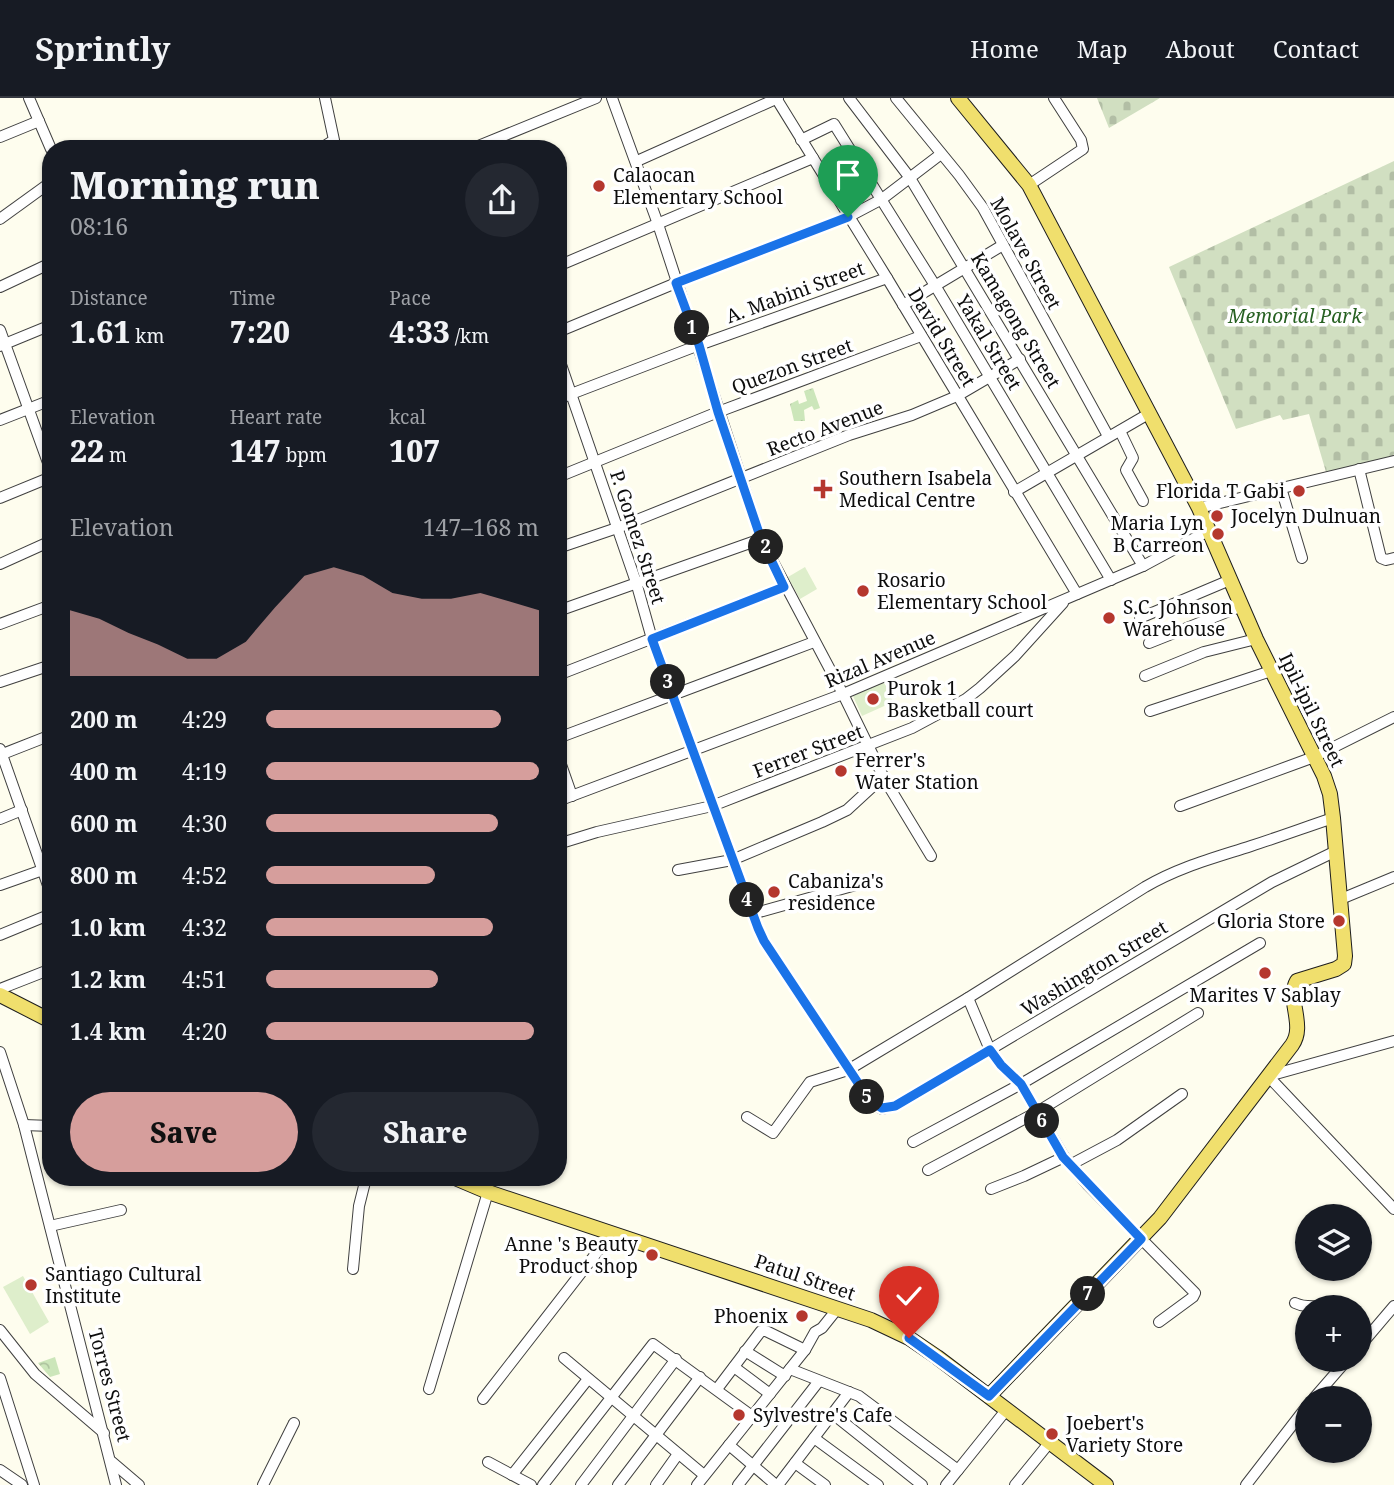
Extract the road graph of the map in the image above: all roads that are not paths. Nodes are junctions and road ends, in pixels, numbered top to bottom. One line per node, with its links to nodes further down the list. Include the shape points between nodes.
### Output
1 (29, 98): 10 (street)
2 (325, 98): 13 (street)
3 (596, 98): 14 (street)
4 (612, 98): 18 (street)
5 (777, 98): 15 (street, David Street); 18 (street)
6 (849, 98): 19 (street, Kamagong Street)
7 (896, 98): 16 (street, Molave Street)
8 (958, 98): 20 (main road, Ipil-ipil Street)
9 (1054, 98): 20 (street, via 1083,149)
10 (39, 121): 11 (street); 12 (street)
11 (0, 137)
12 (47, 140)
13 (334, 140)
14 (499, 140)
15 (802, 140): 17 (street, David Street); 22 (street, Yakal Street, via 834,124)
16 (941, 154): 19 (street); 26 (street, Molave Street, via 983,208)
17 (813, 158): 23 (street, David Street); 25 (street)
18 (637, 162): 25 (street)
19 (910, 178): 22 (street); 29 (street, Kamagong Street)
20 (1029, 185): 50 (main road, Ipil-ipil Street)
21 (42, 189): 24 (street)
22 (882, 199): 23 (street); 33 (street, Yakal Street)
23 (848, 217): 30 (street, David Street); 31 (street)
24 (0, 219)
25 (658, 224): 27 (street); 31 (street)
26 (1003, 245): 29 (street); 53 (street, Molave Street)
27 (567, 262)
28 (42, 267): 32 (street)
29 (965, 268): 33 (street); 41 (street, Kamagong Street)
30 (887, 278): 34 (street, David Street); 40 (street, A. Mabini Street)
31 (676, 283): 35 (street); 40 (street)
32 (0, 287)
33 (936, 287): 34 (street); 42 (street, Yakal Street)
34 (903, 305): 38 (street, David Street)
35 (567, 328)
36 (42, 329): 39 (street)
37 (0, 330): 39 (street)
38 (921, 337): 46 (street, David Street); 49 (street, Quezon Street)
39 (2, 345): 48 (street)
40 (699, 345): 44 (street, A. Mabini Street); 49 (street)
41 (1020, 359): 42 (street, Recto Avenue); 55 (street, Kamagong Street)
42 (989, 377): 46 (street, Recto Avenue); 59 (street, Yakal Street)
43 (567, 382): 44 (street, P. Gomez Street)
44 (571, 394): 45 (street, A. Mabini Street); 57 (street, P. Gomez Street)
45 (567, 396)
46 (957, 396): 61 (street, Recto Avenue); 64 (street, David Street)
47 (42, 404): 48 (street)
48 (29, 409): 51 (street); 54 (street)
49 (718, 412): 57 (street, Quezon Street); 61 (street)
50 (1150, 413): 52 (street); 67 (main road, Ipil-ipil Street)
51 (0, 420)
52 (1120, 431): 53 (street); 66 (street, via 1133,458 1126,470)
53 (1108, 436): 55 (street)
54 (42, 446)
55 (1078, 455): 59 (street); 76 (street, Kamagong Street)
56 (1394, 461): 58 (street)
57 (595, 463): 60 (street, Quezon Street); 68 (street, P. Gomez Street)
58 (1359, 468): 63 (street); 74 (street, via 1381,558)
59 (1047, 472): 64 (street); 77 (street, Yakal Street)
60 (567, 474)
61 (740, 480): 68 (street, Recto Avenue); 70 (street)
62 (42, 481): 65 (street)
63 (1281, 488): 67 (street); 73 (street)
64 (1014, 492): 81 (street, David Street)
65 (0, 498)
66 (1143, 501)
67 (1199, 509): 69 (main road, Ipil-ipil Street)
68 (617, 528): 72 (street, Recto Avenue); 79 (street, P. Gomez Street)
69 (1208, 531): 76 (street, Rizal Avenue); 78 (main road, Ipil-ipil Street)
70 (761, 539): 79 (street); 80 (street)
71 (42, 545): 75 (street)
72 (567, 545)
73 (1302, 558)
74 (1394, 558)
75 (0, 564)
76 (1143, 566): 77 (street, Rizal Avenue)
77 (1111, 580): 81 (street, Rizal Avenue)
78 (1230, 580): 82 (main road, Ipil-ipil Street); 85 (street)
79 (636, 582): 84 (street); 87 (street, P. Gomez Street)
80 (784, 587): 87 (street); 89 (street)
81 (1072, 596): 97 (street, Rizal Avenue); 102 (street, Ferrer Street, via 966,699)
82 (1242, 606): 88 (main road, Ipil-ipil Street); 90 (street)
83 (42, 608): 86 (street)
84 (567, 608)
85 (1140, 618)
86 (0, 624)
87 (652, 639): 93 (street); 96 (street, P. Gomez Street)
88 (1256, 639): 92 (main road, Ipil-ipil Street); 94 (street, via 1204,652)
89 (814, 642): 96 (street); 97 (street)
90 (1149, 643)
91 (42, 668): 95 (street)
92 (1271, 671): 98 (street); 105 (main road, Ipil-ipil Street)
93 (567, 672)
94 (1145, 676)
95 (0, 682)
96 (673, 694): 100 (street); 103 (street, P. Gomez Street)
97 (844, 694): 102 (street); 103 (street, Rizal Avenue)
98 (1150, 710)
99 (1394, 717): 105 (street)
100 (567, 735)
101 (42, 738): 104 (street)
102 (869, 746): 106 (street); 110 (street, Ferrer Street)
103 (693, 751): 108 (street, Rizal Avenue); 110 (street, P. Gomez Street)
104 (1, 753): 112 (street)
105 (1314, 757): 111 (street); 113 (main road, Ipil-ipil Street, via 1330,794)
106 (884, 780): 117 (street); 119 (street, via 847,810)
107 (567, 782): 108 (street)
108 (572, 796): 109 (street, Rizal Avenue)
109 (567, 798)
110 (712, 806): 115 (street, Ferrer Street); 119 (street, P. Gomez Street)
111 (1180, 806)
112 (22, 810): 114 (street); 118 (street)
113 (1333, 817): 116 (main road, Ipil-ipil Street); 133 (street, via 1169,873)
114 (0, 819)
115 (567, 841)
116 (1336, 851): 125 (main road, Ipil-ipil Street); 137 (street, Washington Street, via 1272,882)
117 (931, 856)
118 (42, 858)
119 (732, 860): 121 (street); 126 (street, P. Gomez Street)
120 (42, 869): 124 (street)
121 (678, 870)
122 (1394, 877): 125 (street)
123 (863, 883): 126 (street)
124 (0, 885)
125 (1341, 900): 140 (main road, Ipil-ipil Street, via 1344,964 1294,986 1298,1037)
126 (752, 914): 139 (street, P. Gomez Street, via 764,941)
127 (42, 918): 128 (street)
128 (0, 935)
129 (1260, 943): 141 (street)
130 (42, 973): 131 (street)
131 (0, 989)
132 (0, 995): 135 (main road)
133 (968, 998): 137 (street); 139 (street)
134 (1198, 1013): 144 (street)
135 (42, 1016)
136 (1394, 1041): 140 (street)
137 (990, 1050): 141 (street); 143 (street, Washington Street, via 895,1106 882,1108)
138 (0, 1052): 146 (street, Torres Street)
139 (848, 1070): 143 (street, P. Gomez Street); 145 (street, via 806,1085 773,1133)
140 (1268, 1076): 155 (street); 159 (main road, Ipil-ipil Street)
141 (1021, 1084): 144 (street); 148 (street)
142 (1182, 1094): 149 (street, via 1117,1140)
143 (870, 1101)
144 (1037, 1112): 149 (street); 150 (street)
145 (747, 1117)
146 (24, 1125): 147 (street); 157 (street, Torres Street)
147 (42, 1126)
148 (914, 1142)
149 (1067, 1161): 153 (street); 159 (street)
150 (928, 1170)
151 (364, 1186): 160 (street)
152 (474, 1186): 154 (main road, Patul Street)
153 (991, 1189)
154 (488, 1192): 158 (main road, Patul Street); 178 (street)
155 (1394, 1209)
156 (121, 1210): 157 (street)
157 (50, 1226): 191 (street, Torres Street)
158 (612, 1233): 162 (main road, Patul Street); 184 (street)
159 (1141, 1239): 163 (street, via 1195,1293); 182 (main road, Ipil-ipil Street)
160 (353, 1269)
161 (1394, 1307): 164 (street)
162 (838, 1308): 166 (street, via 812,1335); 182 (main road, Patul Street, via 909,1338)
163 (1160, 1321)
164 (1372, 1328)
165 (0, 1330): 191 (street, via 35,1374)
166 (808, 1346): 167 (street, via 764,1330); 171 (street)
167 (745, 1351): 170 (street); 171 (street)
168 (564, 1358): 175 (street)
169 (676, 1359): 173 (street); 183 (street, via 651,1345); 187 (street)
170 (734, 1367): 179 (street); 181 (street)
171 (787, 1372): 176 (street); 181 (street)
172 (1337, 1372): 177 (street)
173 (700, 1377): 179 (street); 192 (street)
174 (0, 1378): 207 (street)
175 (588, 1379): 183 (street); 203 (street)
176 (819, 1381): 180 (street); 200 (street)
177 (1325, 1386)
178 (429, 1389)
179 (717, 1390): 188 (street)
180 (849, 1392): 186 (street); 202 (street)
181 (769, 1394): 188 (street)
182 (989, 1396): 185 (main road, Patul Street)
183 (610, 1397): 187 (street); 212 (street)
184 (483, 1399)
185 (1007, 1409): 194 (main road, Patul Street); 202 (street)
186 (833, 1414): 193 (street); 220 (street)
187 (633, 1416): 192 (street); 213 (street)
188 (752, 1416): 195 (street)
189 (1295, 1422): 223 (street)
190 (293, 1423): 210 (street)
191 (104, 1433): 197 (street, Torres Street)
192 (656, 1436): 196 (street); 214 (street)
193 (814, 1438): 199 (street); 219 (street)
194 (1050, 1442): 205 (main road, Patul Street); 222 (street)
195 (729, 1445): 200 (street); 204 (street)
196 (678, 1454): 204 (street); 215 (street)
197 (112, 1462): 208 (street, Torres Street); 209 (street)
198 (488, 1462): 203 (street)
199 (795, 1462): 217 (street); 218 (street)
200 (752, 1465): 216 (street); 217 (street)
201 (0, 1470): 206 (street)
202 (958, 1470): 221 (street)
203 (512, 1475): 211 (street)
204 (700, 1480)
205 (1099, 1483)
206 (22, 1485)
207 (34, 1485)
208 (116, 1485)
209 (139, 1485)
210 (263, 1485)
211 (531, 1485)
212 (543, 1485)
213 (581, 1485)
214 (618, 1485)
215 (656, 1485)
216 (738, 1485)
217 (777, 1485)
218 (825, 1485)
219 (878, 1485)
220 (922, 1485)
221 (946, 1485)
222 (1015, 1485)
223 (1246, 1485)

